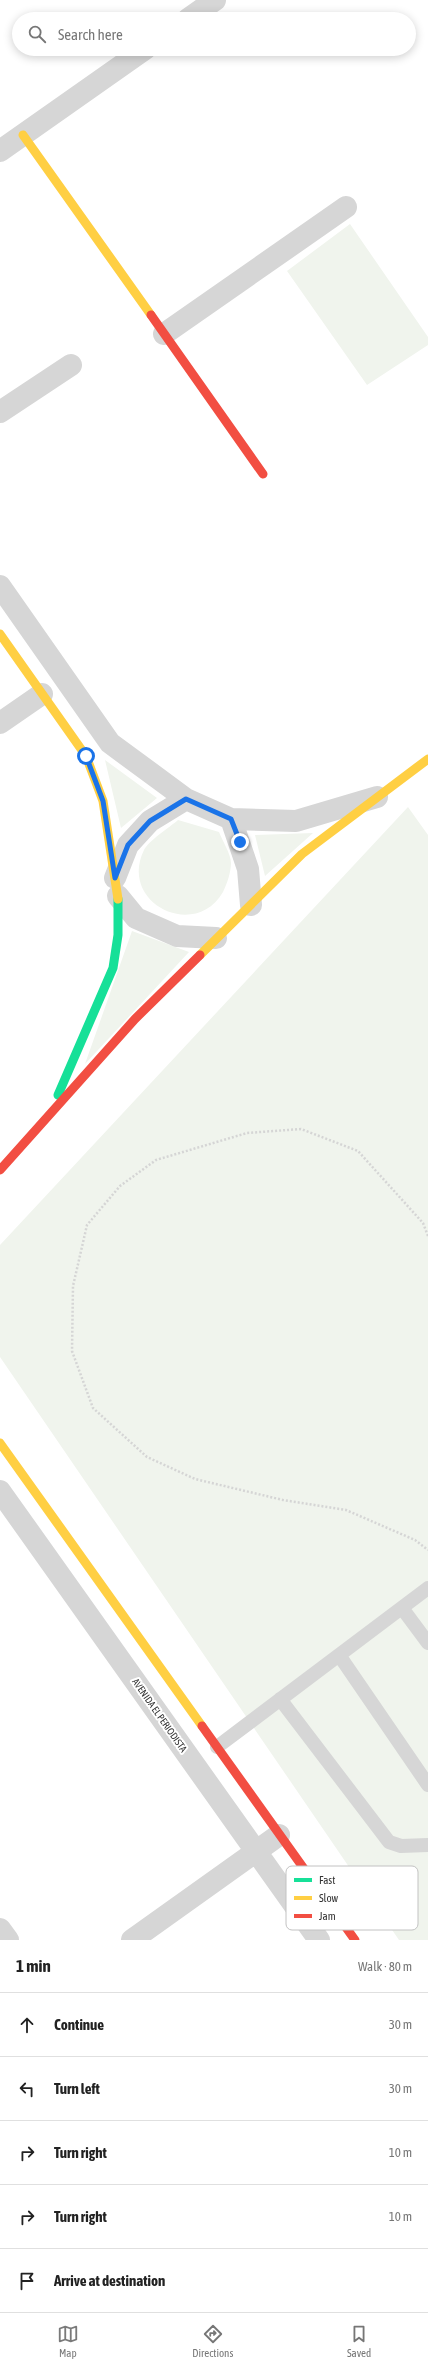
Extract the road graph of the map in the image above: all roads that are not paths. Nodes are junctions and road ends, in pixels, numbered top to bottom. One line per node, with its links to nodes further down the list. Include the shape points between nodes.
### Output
1 (215, 0): 2 (street)
2 (198, 12)
3 (135, 56): 4 (street)
4 (23, 135): 5 (street); 7 (street)
5 (0, 151)
6 (346, 207): 7 (street)
7 (164, 334): 10 (street)
8 (71, 365): 9 (street)
9 (0, 412)
10 (263, 474)
11 (0, 586): 17 (street, via 110,743)
12 (0, 634): 13 (street)
13 (42, 694): 14 (street); 19 (street, via 86,756 103,801)
14 (0, 723)
15 (428, 759): 16 (street)
16 (378, 797): 18 (street, via 296,821); 20 (street, via 302,854)
17 (186, 799): 18 (street); 19 (street, via 150,821 128,845)
18 (231, 819): 20 (street, via 248,870)
19 (117, 887): 21 (street, via 136,918 177,936); 22 (street, via 118,935 113,968)
20 (250, 905): 21 (street)
21 (216, 938): 22 (street, via 135,1019)
22 (50, 1114): 23 (street)
23 (0, 1170)
24 (0, 1443): 31 (street)
25 (0, 1491): 35 (street, AVENIDA EL PERIODISTA)
26 (428, 1588): 27 (lane)
27 (402, 1608): 28 (lane); 29 (lane)
28 (428, 1643)
29 (339, 1655): 30 (lane); 32 (lane)
30 (280, 1699): 31 (lane); 34 (lane, via 389,1842 401,1846)
31 (217, 1747): 33 (street)
32 (428, 1786)
33 (279, 1835): 35 (street); 36 (street)
34 (428, 1845)
35 (256, 1851): 37 (street, AVENIDA EL PERIODISTA); 42 (street)
36 (301, 1866)
37 (286, 1893)
38 (0, 1929): 41 (street)
39 (312, 1930): 43 (street, AVENIDA EL PERIODISTA)
40 (348, 1930): 44 (street)
41 (8, 1940)
42 (132, 1940)
43 (319, 1940)
44 (355, 1940)

